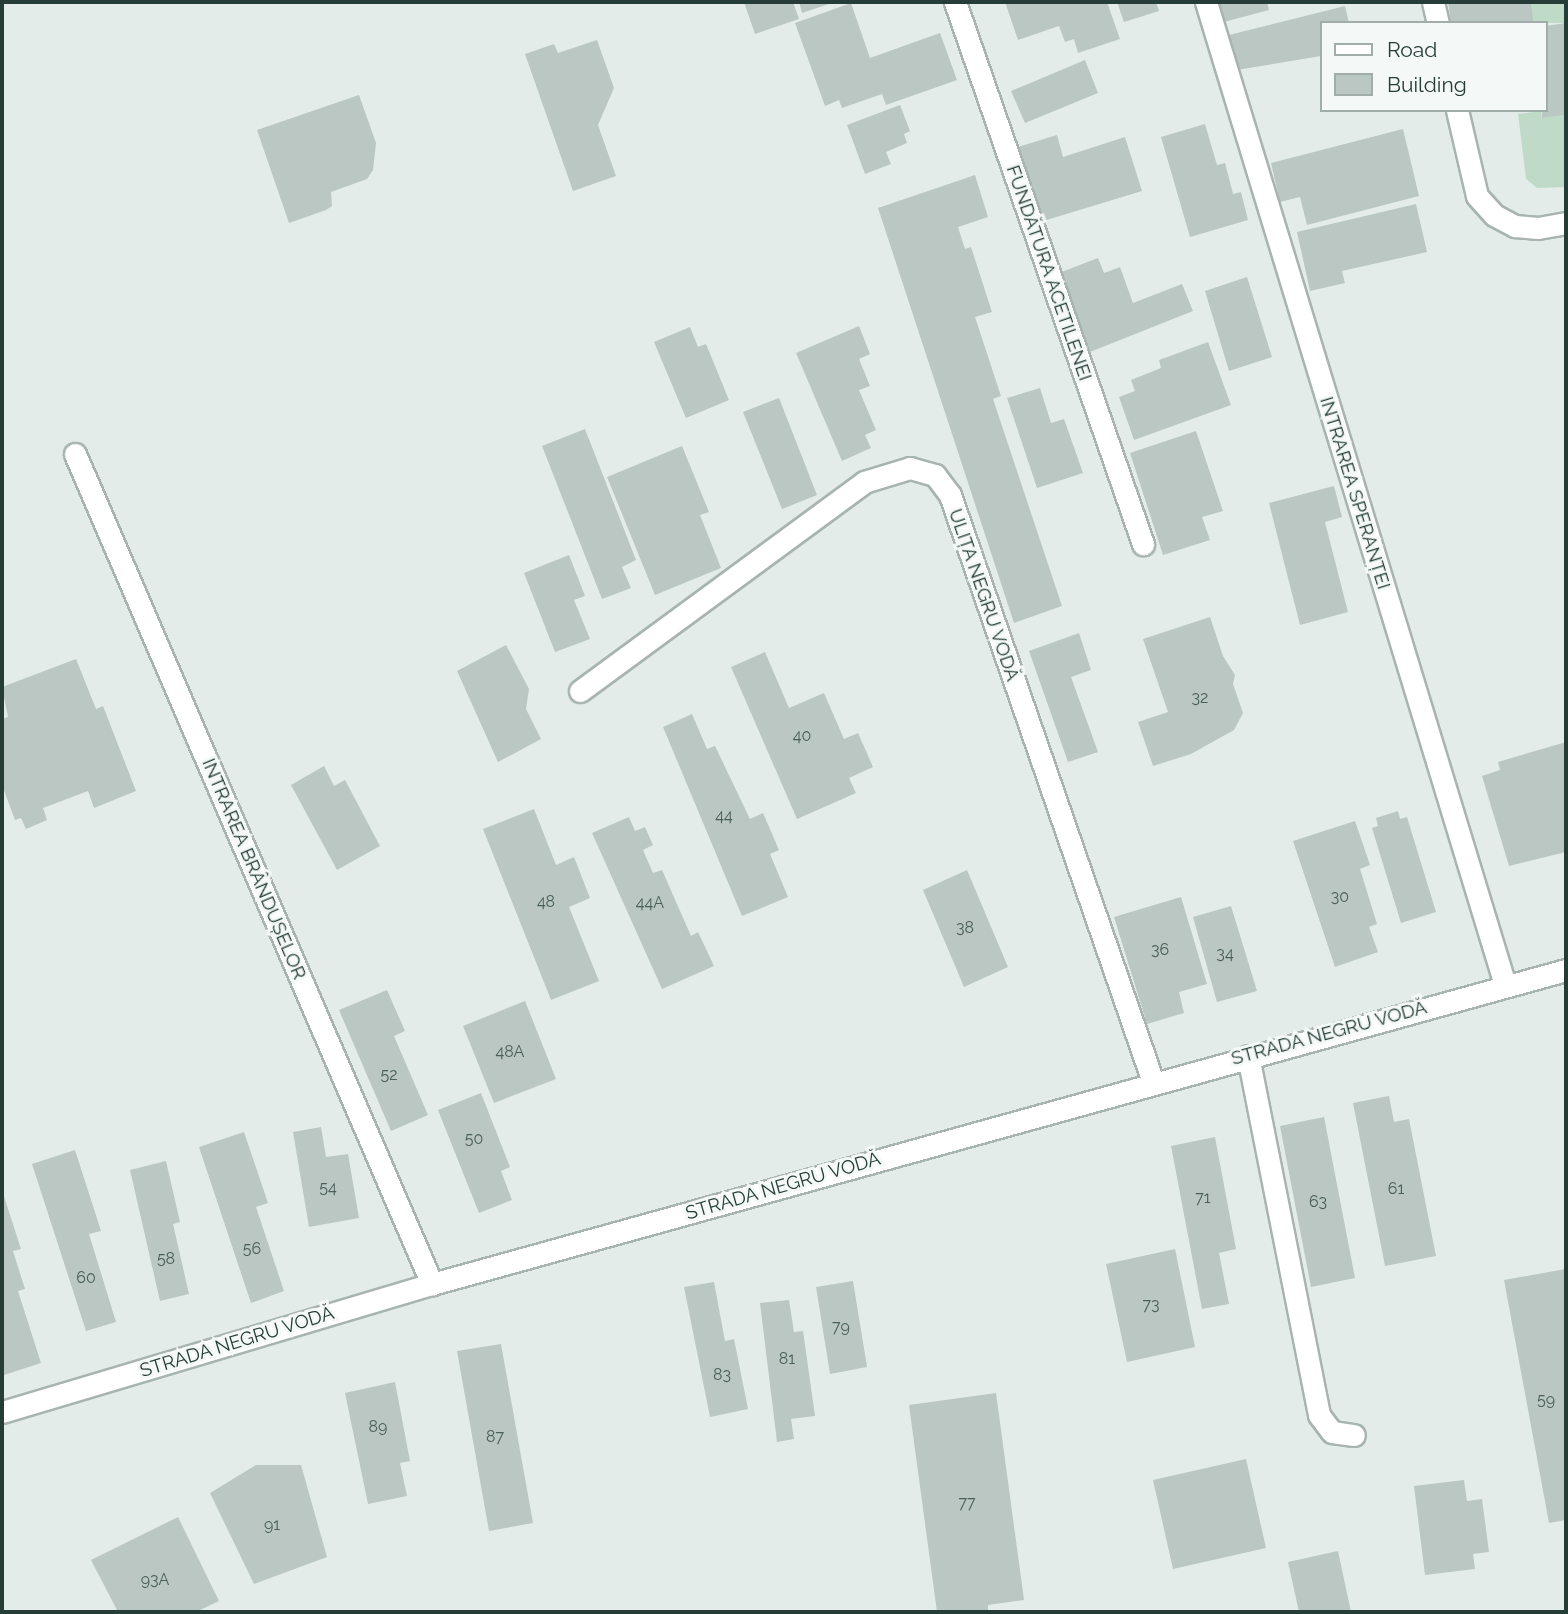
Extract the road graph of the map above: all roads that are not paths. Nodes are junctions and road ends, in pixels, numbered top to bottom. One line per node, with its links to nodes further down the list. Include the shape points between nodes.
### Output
1 (955, 2): 8 (street, FUNDĂTURA ACETILENEI)
2 (1206, 2): 11 (street, INTRAREA SPERANȚEI)
3 (1433, 2): 4 (street)
4 (1438, 21)
5 (1457, 112): 6 (street, via 1477,196 1494,215 1515,226 1538,229)
6 (1566, 223)
7 (75, 454): 14 (street, INTRAREA BRÂNDUȘELOR)
8 (1143, 544)
9 (579, 691): 13 (street, ULIȚA NEGRU VODĂ, via 864,482 910,468 935,475 950,495)
10 (1566, 970): 11 (street, STRADA NEGRU VODĂ)
11 (1505, 985): 12 (street, STRADA NEGRU VODĂ)
12 (1248, 1056): 13 (street, STRADA NEGRU VODĂ); 16 (street, via 1318,1415 1332,1432)
13 (1153, 1082): 14 (street, STRADA NEGRU VODĂ)
14 (432, 1284): 15 (street, STRADA NEGRU VODĂ)
15 (2, 1412)
16 (1354, 1435)

